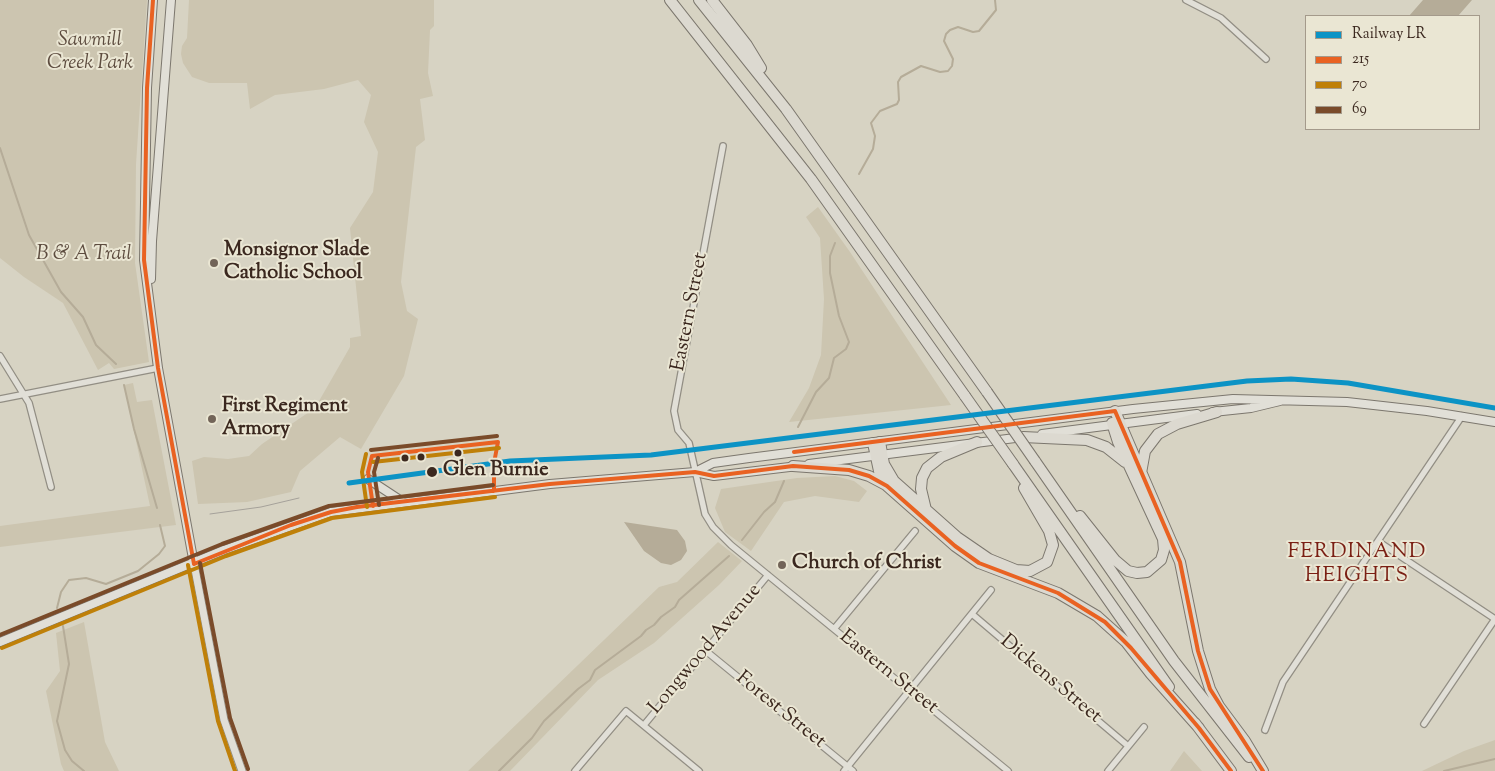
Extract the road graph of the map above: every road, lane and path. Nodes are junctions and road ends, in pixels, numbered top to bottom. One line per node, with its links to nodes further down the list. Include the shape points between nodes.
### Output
1 (153, 0): 10 (main road, via 144,194 144,260)
2 (171, 0): 10 (main road)
3 (670, 0): 25 (highway, bridge, via 811,179)
4 (699, 0): 8 (highway)
5 (712, 0): 8 (highway, via 747,45)
6 (1186, 0): 7 (street, via 1221,18)
7 (1266, 59)
8 (786, 109): 31 (highway, bridge)
9 (723, 146): 28 (street, Eastern Street, via 675,402 676,427 689,443)
10 (150, 298): 12 (main road)
11 (0, 356): 13 (street)
12 (158, 368): 13 (street); 38 (main road)
13 (24, 394): 14 (street); 33 (street)
14 (0, 399)
15 (1280, 401): 16 (main road, via 1233,399); 17 (main road); 18 (main road, via 1347,402)
16 (1112, 412): 20 (highway); 22 (main road)
17 (1217, 412): 20 (main road); 29 (highway, via 1177,424 1158,434 1145,452)
18 (1462, 416): 19 (main road); 37 (street)
19 (1495, 422)
20 (1116, 424): 21 (main road); 27 (highway); 29 (highway)
21 (1023, 437): 23 (main road); 27 (highway, via 1094,442 1112,451)
22 (876, 442): 24 (highway); 28 (main road, via 713,463)
23 (977, 442): 24 (main road); 35 (highway, via 940,457 928,468 920,489)
24 (878, 455): 26 (main road); 32 (highway, via 879,471); 35 (highway, via 894,481)
25 (1013, 464): 35 (highway, via 1052,540 1049,558 1039,568 1021,570 989,559 970,548); 50 (highway)
26 (793, 466): 28 (main road, via 714,476); 32 (highway, via 849,470)
27 (1129, 466): 31 (highway, via 1164,543 1164,554 1147,572 1133,573 1121,566)
28 (695, 472): 34 (main road, via 550,484); 39 (street, Eastern Street, via 705,514 713,527)
29 (1141, 474): 61 (highway, via 1180,562 1198,651 1210,689)
30 (368, 479): 34 (main road)
31 (1051, 484): 61 (highway, via 1184,675)
32 (887, 486): 50 (highway, via 973,559 1058,593 1097,616 1126,642)
33 (51, 487)
34 (403, 502): 38 (main road, via 331,512 291,524)
35 (926, 510)
36 (915, 531): 43 (street)
37 (1379, 542): 42 (street); 51 (street, via 1283,682)
38 (194, 564): 44 (main road); 54 (street, via 224,720)
39 (768, 575): 43 (street, Eastern Street); 45 (street, Longwood Avenue)
40 (991, 590): 41 (street)
41 (972, 614): 46 (street); 52 (street, Dickens Street)
42 (1495, 619): 47 (street)
43 (834, 629): 46 (street, Eastern Street)
44 (0, 642)
45 (706, 651): 48 (street, Longwood Avenue); 53 (street, Forest Street)
46 (910, 690): 53 (street); 58 (street, Eastern Street)
47 (1424, 724)
48 (644, 725): 55 (street, Longwood Avenue, via 626,711); 56 (street)
49 (1144, 726): 52 (street)
50 (1199, 728): 60 (highway)
51 (1265, 730)
52 (1128, 746): 59 (street)
53 (846, 769): 57 (street, Forest Street)
54 (242, 771)
55 (575, 771)
56 (699, 771)
57 (853, 771)
58 (1008, 771)
59 (1108, 771)
60 (1231, 771)
61 (1262, 771)

